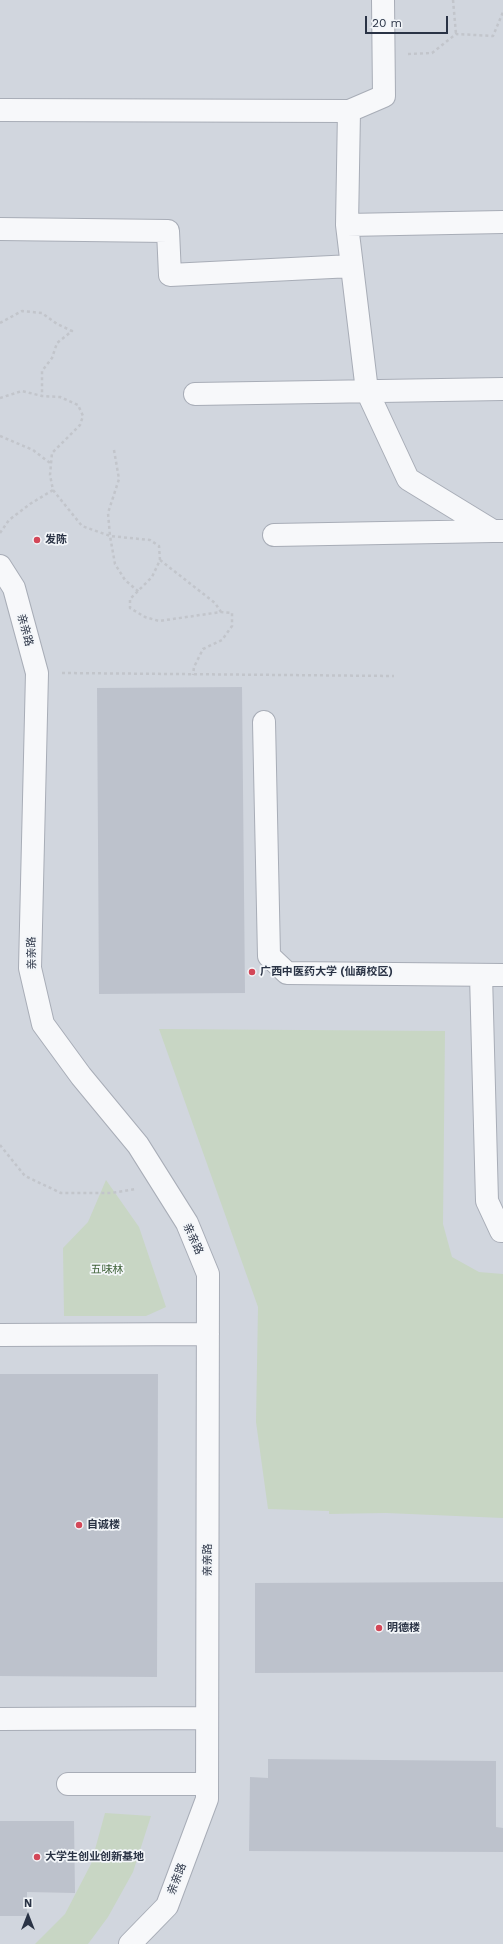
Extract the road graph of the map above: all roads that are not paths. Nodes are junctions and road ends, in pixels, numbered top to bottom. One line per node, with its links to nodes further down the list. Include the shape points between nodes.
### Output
1 (383, 0): 3 (street, via 384,96)
2 (0, 110): 3 (street)
3 (349, 110): 5 (street)
4 (503, 222): 5 (street)
5 (347, 225): 7 (street)
6 (0, 229): 7 (street, via 168,231 170,274)
7 (352, 266): 9 (street)
8 (503, 389): 9 (street)
9 (367, 391): 10 (street); 11 (street, via 408,479)
10 (195, 394)
11 (498, 531): 12 (street)
12 (274, 535)
13 (0, 566): 18 (street, 亲亲路, via 14,588 37,673 30,968 43,1024 81,1076 138,1145 187,1223 208,1274)
14 (264, 722): 15 (street, via 269,956 287,973)
15 (481, 975): 16 (street); 17 (street, via 487,1202)
16 (503, 975)
17 (503, 1231)
18 (208, 1334): 19 (street); 20 (street, 亲亲路)
19 (0, 1335)
20 (207, 1718): 21 (street); 23 (street, 亲亲路)
21 (0, 1720)
22 (68, 1784): 23 (street)
23 (207, 1784): 24 (street, 亲亲路, via 207,1800 167,1906)
24 (130, 1944)

